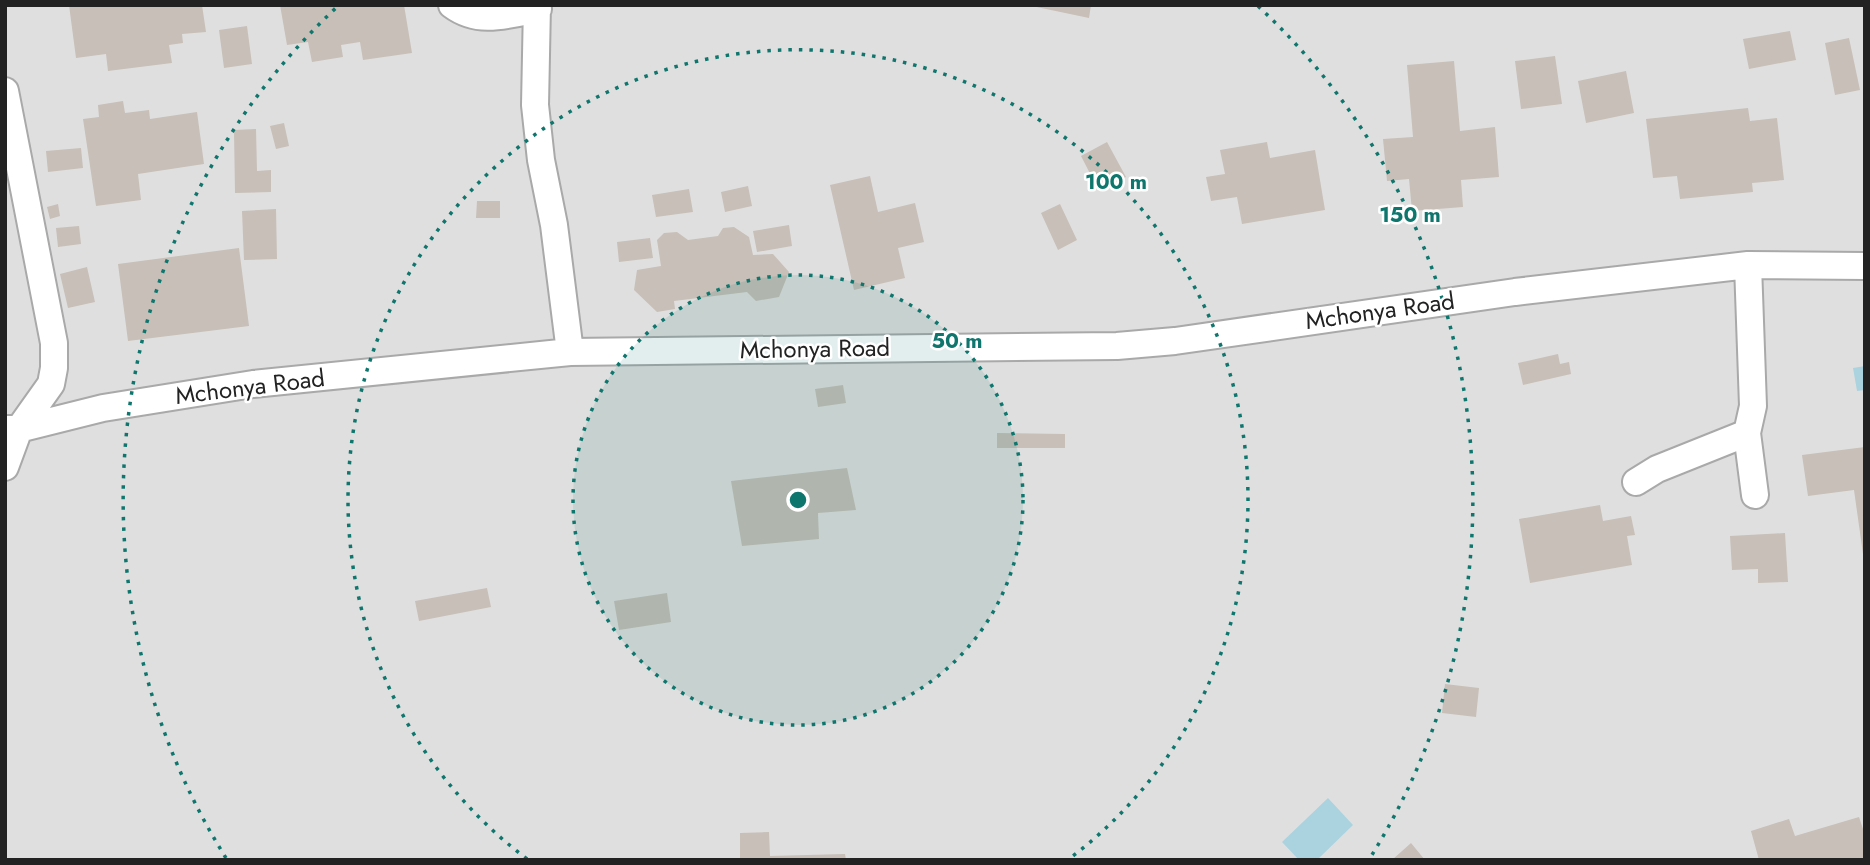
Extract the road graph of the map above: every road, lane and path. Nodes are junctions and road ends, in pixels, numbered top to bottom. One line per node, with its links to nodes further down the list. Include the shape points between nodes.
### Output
1 (452, 5): 2 (street, via 479,18)
2 (538, 7): 6 (street, via 535,106)
3 (5, 91): 7 (street, via 54,343 51,384)
4 (1748, 265): 5 (street, Mchonya Road); 6 (street, Mchonya Road, via 1117,346); 8 (street, via 1753,406)
5 (1865, 266)
6 (570, 352): 7 (street, Mchonya Road, via 253,384 103,408)
7 (12, 429): 9 (street)
8 (1747, 433): 10 (street); 11 (street)
9 (5, 467)
10 (1636, 482)
11 (1755, 495)

